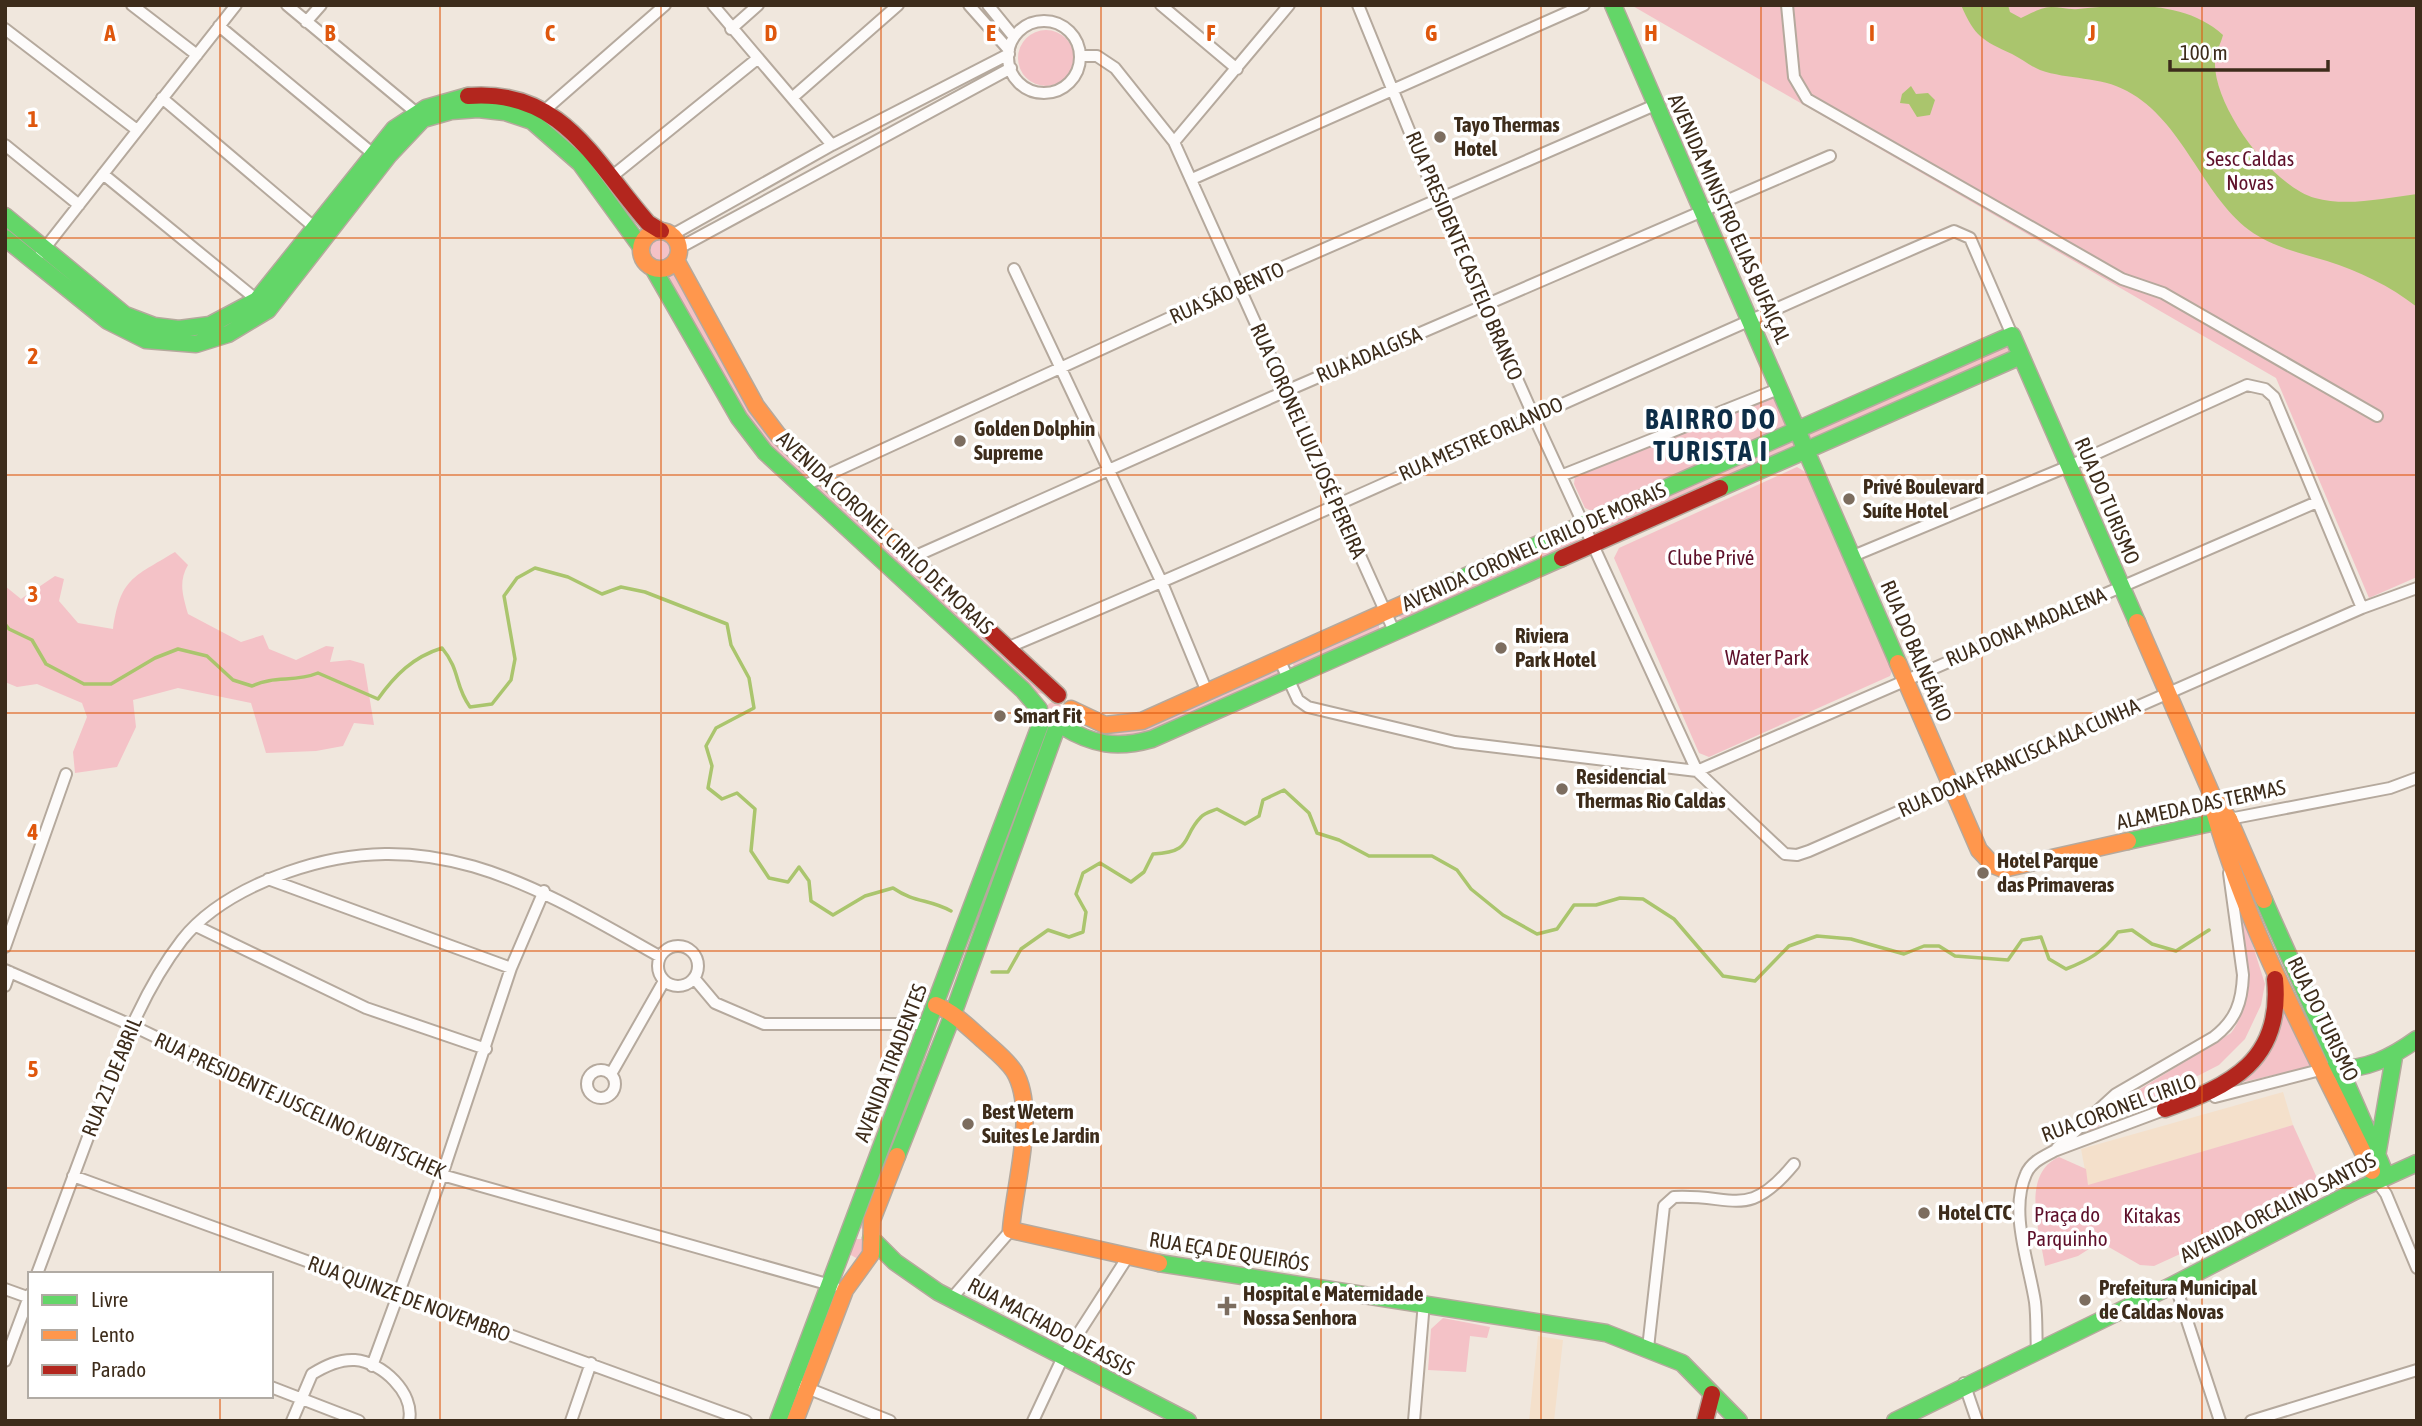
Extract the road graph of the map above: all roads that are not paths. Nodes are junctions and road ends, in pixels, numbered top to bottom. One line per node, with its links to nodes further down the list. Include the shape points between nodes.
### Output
1 (132, 5): 25 (street)
2 (236, 5): 20 (street)
3 (287, 5): 19 (street)
4 (321, 5): 19 (street)
5 (644, 5): 18 (street)
6 (666, 5): 18 (street)
7 (713, 5): 22 (street)
8 (758, 5): 22 (street)
9 (898, 5): 32 (street)
10 (969, 5): 24 (street)
11 (988, 5): 23 (street)
12 (1161, 5): 29 (street)
13 (1289, 5): 29 (street)
14 (1358, 5): 30 (street, RUA PRESIDENTE CASTELO BRANCO)
15 (1584, 5): 30 (street)
16 (1613, 5): 33 (main road, AVENIDA MINISTRO ELIAS BUFAIÇAL)
17 (1787, 5): 68 (street, via 1794,77 1807,99 2122,279 2163,293)
18 (653, 14): 34 (street)
19 (306, 22): 35 (street)
20 (219, 26): 25 (street); 40 (street)
21 (5, 29): 36 (street)
22 (731, 29): 27 (street)
23 (1014, 37): 24 (street); 26 (street, via 1032,23 1054,22 1073,35)
24 (1009, 52): 28 (street); 39 (street)
25 (197, 55): 31 (street)
26 (1080, 56): 28 (street, via 1074,77 1045,93 1024,86); 37 (street, RUA CORONEL LUIZ JOSÉ PEREIRA, via 1097,56 1115,68)
27 (757, 59): 32 (street); 43 (street)
28 (1010, 68): 52 (street)
29 (1237, 69): 37 (street)
30 (1392, 89): 44 (street); 45 (street, RUA PRESIDENTE CASTELO BRANCO)
31 (162, 98): 36 (street); 49 (street)
32 (792, 98): 39 (street)
33 (1655, 105): 45 (street, RUA SÃO BENTO); 47 (main road, AVENIDA MINISTRO ELIAS BUFAIÇAL)
34 (545, 110): 35 (main road, AVENIDA CORONEL CIRILO DE MORAIS, via 508,98 477,96 452,97); 43 (main road, AVENIDA CORONEL CIRILO DE MORAIS, via 575,136)
35 (419, 115): 40 (main road); 53 (main road, AVENIDA CORONEL CIRILO DE MORAIS, via 478,109 505,111 532,121 580,163)
36 (137, 130): 42 (street)
37 (1174, 142): 44 (street, RUA CORONEL LUIZ JOSÉ PEREIRA)
38 (5, 145): 46 (street)
39 (832, 145): 52 (street)
40 (380, 154): 49 (main road); 55 (main road, via 268,310 228,334 196,344 146,340 108,321)
41 (1830, 156): 47 (street, RUA ADALGISA)
42 (103, 174): 46 (street); 59 (street)
43 (610, 178): 52 (main road, AVENIDA CORONEL CIRILO DE MORAIS, via 648,223)
44 (1192, 178): 58 (street, RUA CORONEL LUIZ JOSÉ PEREIRA)
45 (1437, 199): 58 (street, RUA SÃO BENTO); 60 (street, RUA PRESIDENTE CASTELO BRANCO)
46 (79, 205): 54 (street)
47 (1703, 212): 60 (street, RUA ADALGISA); 61 (main road, AVENIDA MINISTRO ELIAS BUFAIÇAL)
48 (5, 216): 54 (main road)
49 (314, 227): 59 (main road)
50 (1954, 231): 61 (street, RUA MESTRE ORLANDO); 62 (street, RUA DO TURISMO, via 1970,238)
51 (5, 238): 55 (main road)
52 (672, 243): 53 (main road, via 650,233); 56 (main road, via 666,268); 74 (main road, AVENIDA CORONEL CIRILO DE MORAIS, via 761,414)
53 (641, 247): 56 (main road, AVENIDA CORONEL CIRILO DE MORAIS, via 643,260)
54 (44, 248): 55 (street); 59 (main road, via 125,314 154,326 179,330 209,325)
55 (34, 262)
56 (653, 268): 75 (main road, AVENIDA CORONEL CIRILO DE MORAIS, via 739,418 765,452)
57 (1014, 269): 64 (street)
58 (1239, 286): 64 (street, RUA SÃO BENTO); 66 (street, RUA CORONEL LUIZ JOSÉ PEREIRA)
59 (257, 300)
60 (1485, 305): 66 (street, RUA ADALGISA); 67 (street, RUA PRESIDENTE CASTELO BRANCO)
61 (1751, 319): 65 (main road, AVENIDA MINISTRO ELIAS BUFAIÇAL); 67 (street, RUA MESTRE ORLANDO)
62 (2012, 335): 63 (main road, RUA DO TURISMO); 69 (main road, AVENIDA CORONEL CIRILO DE MORAIS)
63 (2021, 356): 70 (main road, AVENIDA CORONEL CIRILO DE MORAIS); 71 (main road, RUA DO TURISMO)
64 (1063, 368): 72 (street); 74 (street, RUA SÃO BENTO)
65 (1781, 388): 69 (main road, AVENIDA MINISTRO ELIAS BUFAIÇAL); 73 (street)
66 (1286, 390): 72 (street, RUA ADALGISA); 76 (street, RUA CORONEL LUIZ JOSÉ PEREIRA)
67 (1534, 416): 73 (street, RUA PRESIDENTE CASTELO BRANCO); 76 (street, RUA MESTRE ORLANDO)
68 (2377, 416)
69 (1798, 427): 70 (main road, AVENIDA MINISTRO ELIAS BUFAIÇAL); 78 (main road, AVENIDA CORONEL CIRILO DE MORAIS)
70 (1807, 450): 79 (main road, AVENIDA CORONEL CIRILO DE MORAIS); 80 (main road, RUA DO BALNEÁRIO)
71 (2069, 466): 77 (street, via 2247,385 2265,389 2274,397); 80 (street); 83 (main road, RUA DO TURISMO)
72 (1110, 468): 81 (street, RUA ADALGISA); 82 (street)
73 (1563, 475): 78 (street, RUA PRESIDENTE CASTELO BRANCO)
74 (821, 476): 75 (street, RUA SÃO BENTO); 81 (main road, AVENIDA CORONEL CIRILO DE MORAIS)
75 (801, 486): 96 (main road, AVENIDA CORONEL CIRILO DE MORAIS, via 1023,690)
76 (1337, 502): 82 (street, RUA MESTRE ORLANDO); 86 (street, RUA CORONEL LUIZ JOSÉ PEREIRA)
77 (2317, 502): 83 (street, RUA DONA MADALENA); 85 (street)
78 (1584, 524): 79 (street, RUA PRESIDENTE CASTELO BRANCO); 86 (main road, AVENIDA CORONEL CIRILO DE MORAIS)
79 (1593, 544): 87 (main road, AVENIDA CORONEL CIRILO DE MORAIS); 100 (street, RUA PRESIDENTE CASTELO BRANCO)
80 (1853, 555): 91 (main road, RUA DO BALNEÁRIO)
81 (909, 559): 88 (main road, AVENIDA CORONEL CIRILO DE MORAIS)
82 (1163, 583): 88 (street, RUA MESTRE ORLANDO); 92 (street)
83 (2121, 587): 91 (street, RUA DONA MADALENA); 93 (main road, RUA DO TURISMO)
84 (2417, 588): 85 (street, RUA DONA FRANCISCA ALA CUNHA)
85 (2362, 608): 93 (street, RUA DONA FRANCISCA ALA CUNHA)
86 (1386, 612): 87 (street, RUA CORONEL LUIZ JOSÉ PEREIRA); 89 (main road, AVENIDA CORONEL CIRILO DE MORAIS)
87 (1394, 631): 90 (main road, AVENIDA CORONEL CIRILO DE MORAIS)
88 (1009, 647): 94 (main road, AVENIDA CORONEL CIRILO DE MORAIS)
89 (1280, 661): 90 (street); 92 (main road, AVENIDA CORONEL CIRILO DE MORAIS)
90 (1288, 679): 99 (main road, AVENIDA CORONEL CIRILO DE MORAIS, via 1134,744 1108,746); 100 (street, via 1298,700 1308,707 1455,742)
91 (1905, 679): 100 (street, RUA DONA MADALENA); 103 (main road, RUA DO BALNEÁRIO)
92 (1207, 692): 97 (main road, AVENIDA CORONEL CIRILO DE MORAIS, via 1122,727)
93 (2168, 693): 103 (street, RUA DONA FRANCISCA ALA CUNHA); 104 (main road, RUA DO TURISMO)
94 (1058, 695): 95 (main road); 96 (main road, via 1044,700)
95 (1071, 709): 97 (main road); 98 (main road, via 1069,719)
96 (1040, 715): 98 (main road, via 1048,726); 118 (main road, AVENIDA TIRADENTES)
97 (1091, 723): 99 (main road)
98 (1059, 727): 99 (main road, AVENIDA CORONEL CIRILO DE MORAIS); 119 (main road, AVENIDA TIRADENTES)
99 (1085, 741)
100 (1697, 771): 103 (street, RUA DONA FRANCISCA ALA CUNHA, via 1775,848 1797,855)
101 (66, 774): 110 (street)
102 (2417, 778): 104 (street, ALAMEDA DAS TERMAS, via 2390,788)
103 (1952, 787): 106 (main road, RUA DO BALNEÁRIO, via 1979,850)
104 (2222, 820): 105 (main road, RUA DO TURISMO); 106 (main road, ALAMEDA DAS TERMAS, via 2016,867); 126 (main road, RUA DO TURISMO)
105 (2227, 857): 112 (main road, RUA DO TURISMO); 129 (street, via 2243,975 2235,1016 2214,1037 2116,1094)
106 (1993, 865)
107 (268, 879): 108 (street, RUA 21 DE ABRIL, via 311,864 379,852 453,861); 109 (street, RUA 21 DE ABRIL, via 223,903); 113 (street)
108 (544, 891): 111 (street, RUA 21 DE ABRIL); 113 (street)
109 (196, 926): 121 (street, RUA 21 DE ABRIL, via 169,960); 123 (street, via 366,1008)
110 (5, 947)
111 (659, 956): 115 (street, via 669,947 689,948 697,959); 116 (street, via 657,969)
112 (2270, 956): 125 (main road, RUA DO TURISMO); 128 (main road, via 2277,1006 2265,1043 2235,1079)
113 (511, 968): 123 (street)
114 (8, 971): 117 (street); 121 (street, RUA PRESIDENTE JUSCELINO KUBITSCHEK)
115 (694, 978): 116 (street, via 676,986); 120 (street, via 715,1003 764,1024)
116 (664, 981): 127 (street)
117 (5, 986)
118 (936, 1005): 119 (main road); 120 (main road, AVENIDA TIRADENTES)
119 (953, 1014): 136 (main road, via 1006,1060 1020,1084 1021,1144); 138 (main road, AVENIDA TIRADENTES, via 872,1220)
120 (929, 1024): 137 (main road, AVENIDA TIRADENTES)
121 (131, 1025): 133 (street, RUA PRESIDENTE JUSCELINO KUBITSCHEK); 134 (street, RUA 21 DE ABRIL)
122 (2417, 1039): 124 (main road)
123 (486, 1049): 133 (street)
124 (2394, 1057): 126 (main road, via 2360,1070); 130 (main road)
125 (2324, 1069): 126 (main road); 128 (street, RUA CORONEL CIRILO); 135 (main road, RUA DO TURISMO)
126 (2343, 1070): 130 (main road, RUA DO TURISMO)
127 (611, 1074)
128 (2165, 1109): 129 (street, RUA CORONEL CIRILO)
129 (2054, 1151): 154 (street, RUA CORONEL CIRILO, via 2029,1169 2021,1193 2020,1215 2036,1305)
130 (2376, 1156): 135 (main road, RUA DO TURISMO)
131 (1794, 1164): 153 (street, via 1761,1197 1729,1202 1674,1197 1664,1206)
132 (2417, 1164): 135 (main road, AVENIDA ORCALINO SANTOS)
133 (442, 1175): 146 (street, RUA PRESIDENTE JUSCELINO KUBITSCHEK); 149 (street)
134 (73, 1176): 144 (street, RUA 21 DE ABRIL); 149 (street, RUA QUINZE DE NOVEMBRO)
135 (2381, 1178): 143 (street); 145 (main road, AVENIDA ORCALINO SANTOS)
136 (1011, 1230): 140 (main road, RUA EÇA DE QUEIRÓS); 150 (street)
137 (849, 1233): 138 (main road, via 861,1231); 139 (main road, AVENIDA TIRADENTES)
138 (870, 1237): 141 (main road, RUA MACHADO DE ASSIS); 142 (main road, AVENIDA TIRADENTES, via 872,1254)
139 (842, 1250): 142 (main road, via 851,1263); 146 (main road, AVENIDA TIRADENTES)
140 (1127, 1258): 152 (main road, RUA EÇA DE QUEIRÓS); 155 (street)
141 (896, 1265): 142 (main road); 150 (main road, RUA MACHADO DE ASSIS)
142 (862, 1266): 146 (main road, AVENIDA TIRADENTES)
143 (2417, 1268)
144 (38, 1272)
145 (2175, 1284): 154 (main road, AVENIDA ORCALINO SANTOS); 180 (street)
146 (837, 1287): 161 (main road, AVENIDA TIRADENTES)
147 (5, 1289): 148 (street)
148 (28, 1297)
149 (398, 1297): 157 (street, RUA QUINZE DE NOVEMBRO); 158 (street)
150 (952, 1298): 155 (main road, RUA MACHADO DE ASSIS)
151 (28, 1300): 156 (street)
152 (1424, 1302): 153 (main road, RUA EÇA DE QUEIRÓS, via 1606,1333); 175 (street)
153 (1648, 1348): 163 (main road, RUA EÇA DE QUEIRÓS, via 1682,1363)
154 (2036, 1351): 160 (main road, AVENIDA ORCALINO SANTOS)
155 (1062, 1359): 173 (street); 174 (main road, RUA MACHADO DE ASSIS)
156 (5, 1361)
157 (591, 1363): 168 (street); 169 (street, RUA QUINZE DE NOVEMBRO)
158 (372, 1366): 164 (street, via 356,1360 325,1367 312,1374); 165 (street, via 403,1392)
159 (2417, 1370): 181 (street)
160 (1964, 1383): 178 (main road, AVENIDA ORCALINO SANTOS); 179 (street)
161 (800, 1385): 170 (main road, AVENIDA TIRADENTES); 171 (main road, AVENIDA TIRADENTES); 172 (street)
162 (273, 1388): 164 (street)
163 (1712, 1394): 176 (main road); 177 (main road, RUA EÇA DE QUEIRÓS)
164 (301, 1398): 166 (street); 167 (street)
165 (410, 1416)
166 (292, 1421)
167 (359, 1421)
168 (571, 1421)
169 (746, 1421)
170 (778, 1421)
171 (795, 1421)
172 (890, 1421)
173 (1033, 1421)
174 (1188, 1421)
175 (1414, 1421)
176 (1704, 1421)
177 (1739, 1421)
178 (1895, 1421)
179 (1977, 1421)
180 (2220, 1421)
181 (2251, 1421)

